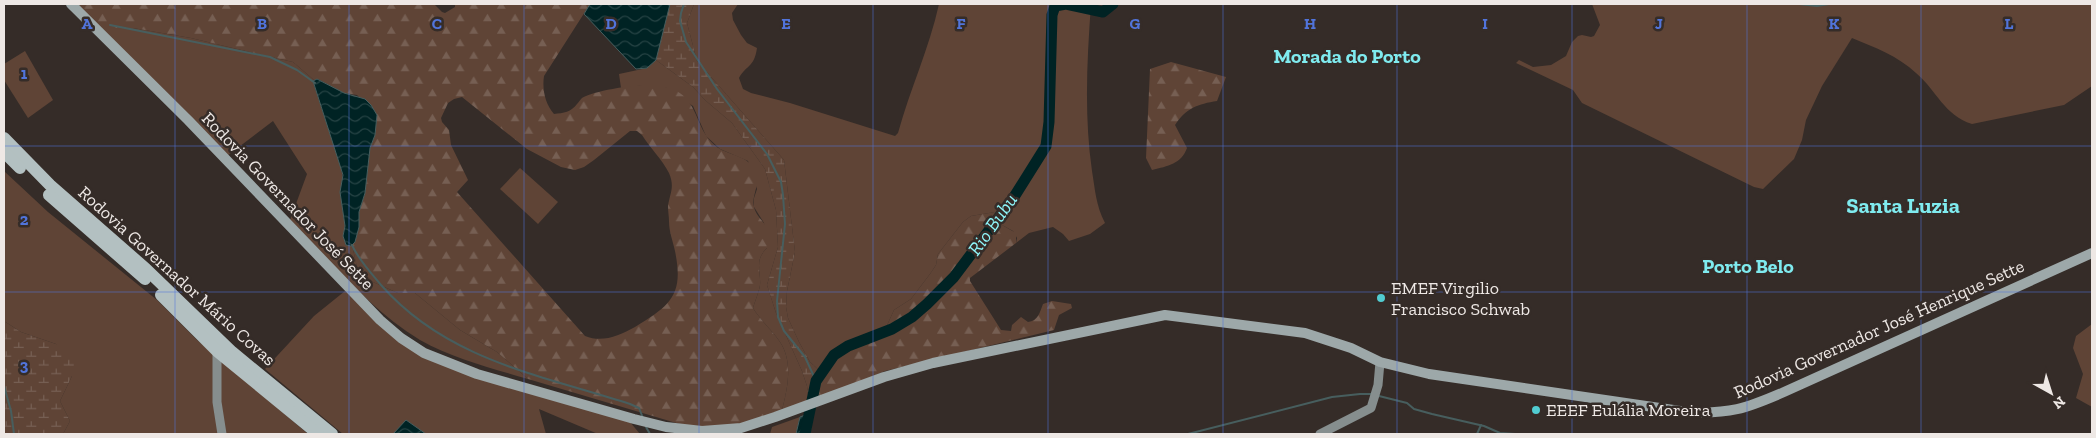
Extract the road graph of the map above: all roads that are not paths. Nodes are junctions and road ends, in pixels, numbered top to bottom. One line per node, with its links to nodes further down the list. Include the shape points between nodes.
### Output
1 (71, 4): 7 (main road, Rodovia Governador José Sette, via 188,120 380,320 430,356)
2 (4, 138): 10 (highway, Rodovia Governador Mário Covas, via 50,185 118,242 232,352)
3 (4, 152): 5 (highway, Rodovia Governador Mário Covas, via 145,279)
4 (2092, 253): 6 (main road, Rodovia Governador José Henrique Sette, via 1784,392 1730,412 1687,412 1429,374)
5 (217, 351): 8 (street, via 217,402); 9 (highway, Rodovia Governador Mário Covas)
6 (1380, 362): 7 (main road, Rodovia Governador José Henrique Sette, via 1351,348 1305,333 1165,315 950,359 884,378 741,428 702,432 642,421); 11 (street, via 1371,408)
7 (507, 383)
8 (222, 434)
9 (318, 434)
10 (332, 434)
11 (1320, 434)

